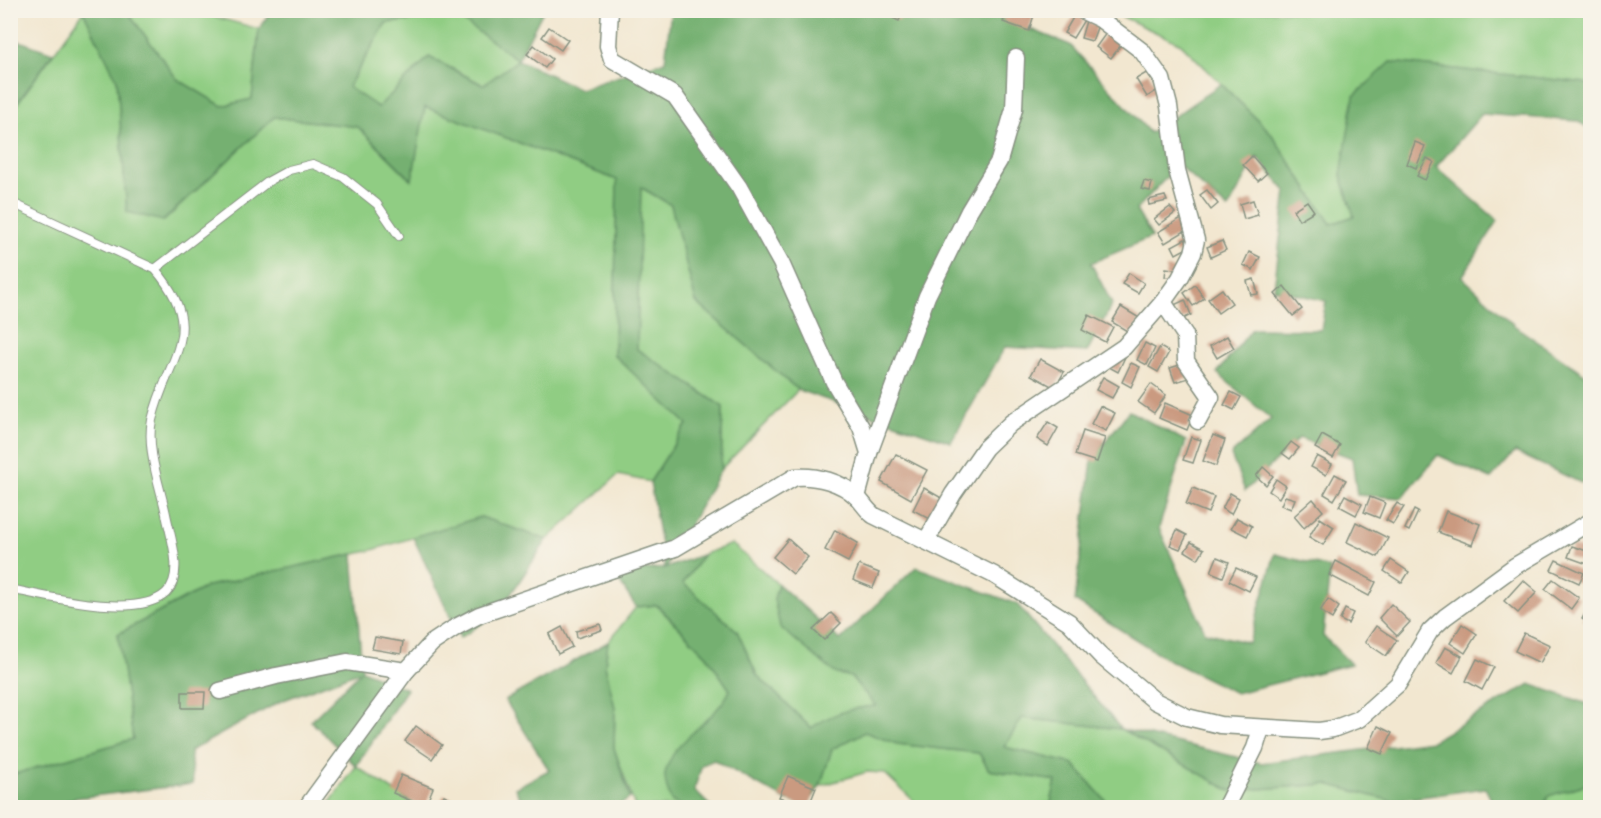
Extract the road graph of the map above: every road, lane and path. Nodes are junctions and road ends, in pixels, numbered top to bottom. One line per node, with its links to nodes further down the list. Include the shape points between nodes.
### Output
1 (610, 10): 9 (street, via 608,46 612,59 675,96 740,187 781,262 834,382 861,428)
2 (1081, 10): 7 (street, via 1100,19 1142,51 1162,79 1177,170 1196,240 1194,253)
3 (1016, 58): 9 (street, via 1014,109 999,161 969,211 927,297)
4 (10, 202): 6 (lane)
5 (399, 236): 6 (lane, via 377,204 343,177 313,164 289,170 269,181)
6 (155, 269): 13 (lane, via 182,309 177,355 152,420 151,441 174,555 172,583 157,600 124,605 84,605)
7 (1163, 302): 8 (street, via 1185,335 1186,361 1210,398); 12 (street, via 1124,347 1011,423 985,448)
8 (1198, 421)
9 (869, 453): 10 (street)
10 (857, 497): 12 (street, via 873,515); 14 (street, via 812,475 795,477 675,548 479,615 432,644)
11 (1590, 522): 16 (street, via 1515,566 1445,617 1430,632 1398,684 1359,719 1319,731)
12 (926, 541): 16 (street, via 994,575 1069,622 1101,656 1155,701 1187,717)
13 (10, 589)
14 (406, 671): 15 (street, via 347,662); 17 (street)
15 (220, 691)
16 (1261, 729): 18 (street, via 1256,748)
17 (306, 807)
18 (1225, 807)

